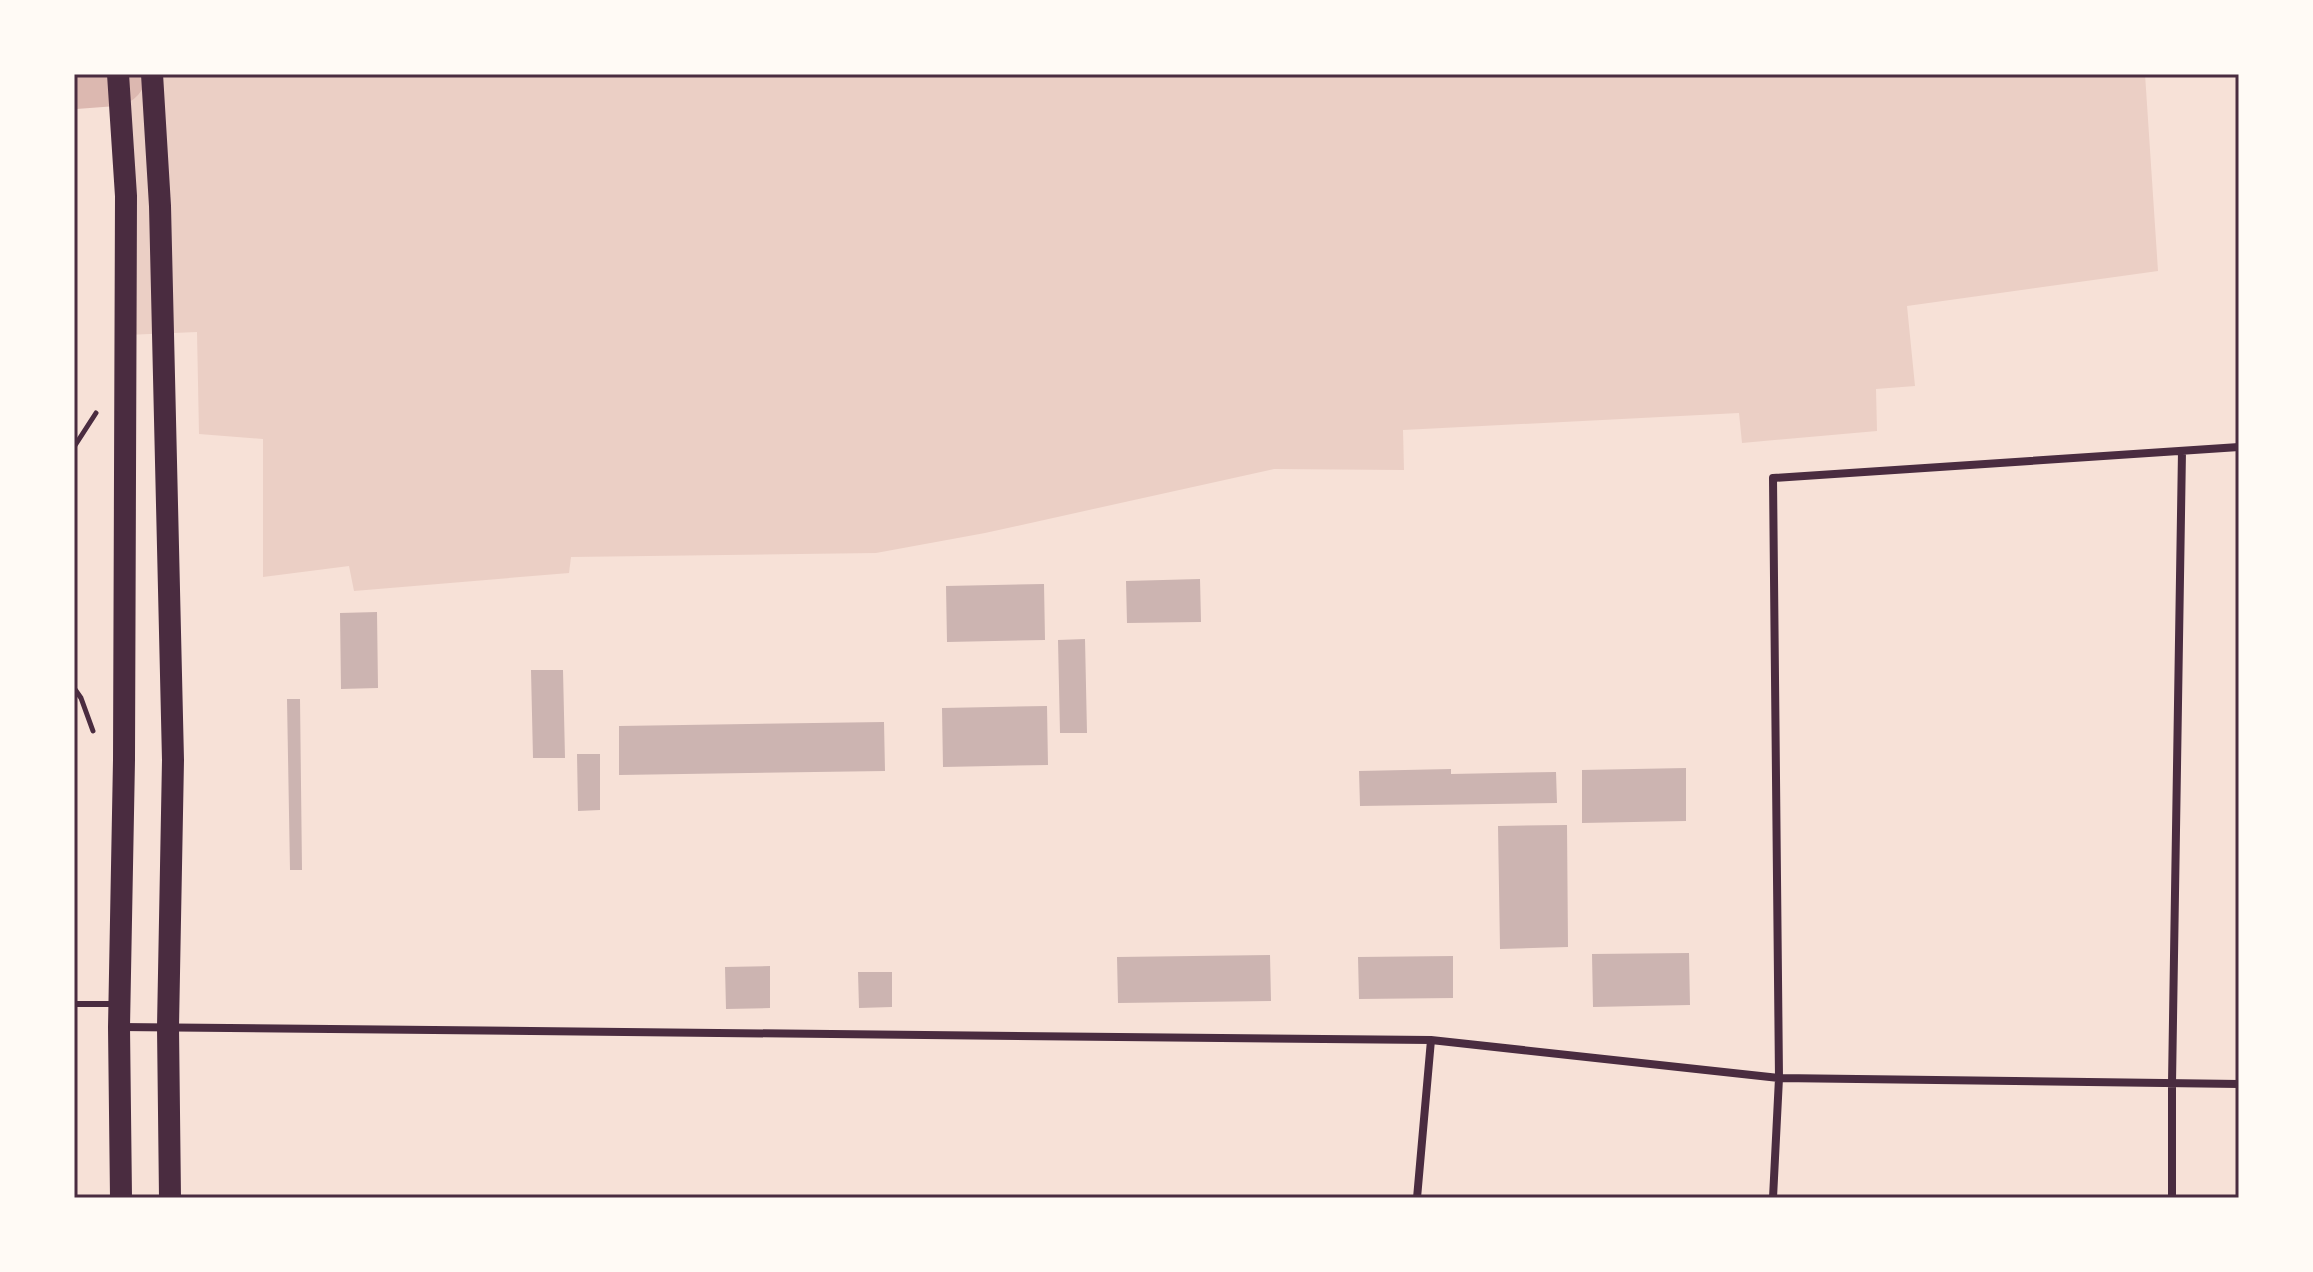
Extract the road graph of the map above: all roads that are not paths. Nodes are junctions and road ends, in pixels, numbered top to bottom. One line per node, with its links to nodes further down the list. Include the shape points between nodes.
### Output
1 (118, 74): 6 (highway, via 126,196)
2 (152, 74): 8 (highway, via 173,760)
3 (2239, 447): 4 (street)
4 (2182, 451): 10 (street, via 1773,478); 11 (street)
5 (74, 1004): 6 (lane)
6 (120, 1004): 7 (highway)
7 (119, 1027): 8 (street); 13 (highway)
8 (168, 1027): 9 (street); 14 (highway)
9 (1431, 1040): 10 (street); 15 (street)
10 (1779, 1078): 11 (street); 16 (street)
11 (2172, 1083): 12 (street); 17 (street)
12 (2239, 1084)
13 (121, 1198)
14 (170, 1198)
15 (1417, 1198)
16 (1773, 1198)
17 (2172, 1198)

